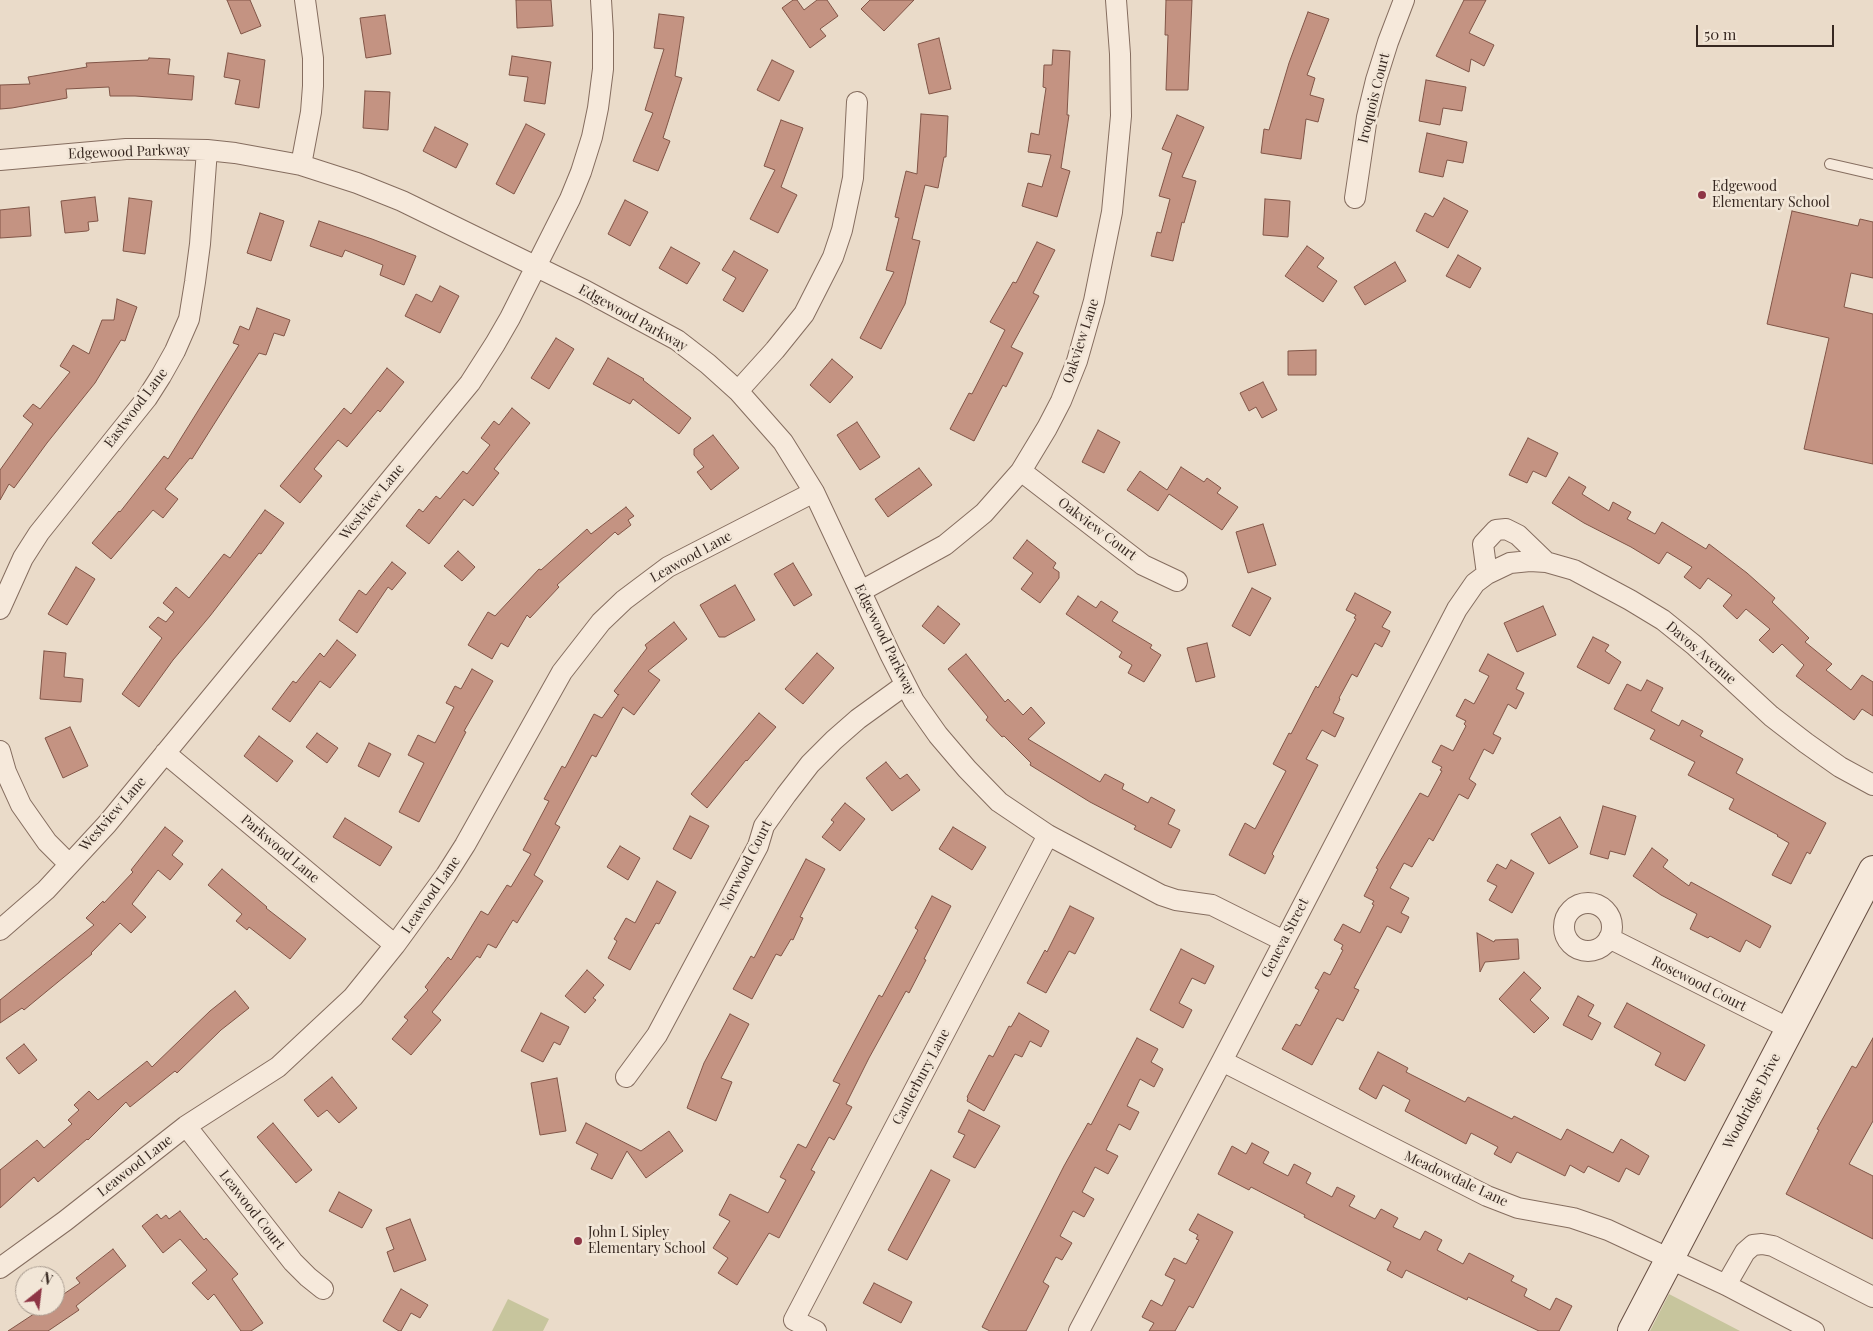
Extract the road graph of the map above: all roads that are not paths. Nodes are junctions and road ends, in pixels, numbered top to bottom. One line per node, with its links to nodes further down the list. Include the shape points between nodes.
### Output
1 (305, 0): 9 (street, via 313,58 313,86)
2 (600, 0): 12 (street, Westview Lane, via 603,69 592,137 570,198)
3 (1116, 0): 14 (street, Oakview Lane, via 1121,116 1112,212 1104,256 1077,361 1047,428)
4 (1404, 0): 11 (street, Iroquois Court, via 1388,42 1370,108)
5 (857, 102): 13 (street, via 853,178 833,257 804,314)
6 (207, 150): 7 (street, Edgewood Parkway, via 126,149); 9 (street, Edgewood Parkway); 21 (street, Eastwood Lane, via 195,282 188,319 175,351 146,398 39,533 23,558)
7 (0, 160)
8 (1830, 164): 10 (lane)
9 (302, 165): 12 (street, Edgewood Parkway, via 402,200)
10 (1873, 174)
11 (1354, 198)
12 (536, 266): 13 (street, Edgewood Parkway, via 677,340); 24 (street, Westview Lane, via 510,318 470,382)
13 (738, 391): 15 (street, Edgewood Parkway, via 783,442)
14 (1021, 471): 19 (street, Oakview Court, via 1143,565); 20 (street, Oakview Lane, via 984,513 945,545)
15 (814, 492): 20 (street, Edgewood Parkway); 32 (street, Leawood Lane, via 668,567 601,622 562,672 465,845)
16 (1546, 562): 17 (street, Davos Avenue); 18 (street, via 1518,535 1506,529 1496,530 1483,544); 25 (street, Davos Avenue, via 1574,570 1663,620 1771,716 1840,767)
17 (1510, 563): 18 (street, Geneva Street)
18 (1487, 574): 31 (street, Geneva Street, via 1475,583 1457,609)
19 (1177, 581)
20 (861, 591): 22 (street, Edgewood Parkway)
21 (0, 609)
22 (905, 685): 26 (street, Edgewood Parkway, via 967,770 998,802); 35 (street, Norwood Court, via 834,740 786,795 764,826 758,846 656,1035)
23 (0, 752): 27 (street, via 22,805 47,842)
24 (165, 753): 27 (street, Westview Lane, via 107,824); 32 (street, Parkwood Lane)
25 (1873, 785)
26 (1048, 834): 31 (street, Edgewood Parkway, via 1161,895 1212,905); 42 (street, Canterbury Lane)
27 (69, 864): 29 (street, Westview Lane, via 46,890)
28 (1873, 870): 33 (street, Woodridge Drive)
29 (0, 930)
30 (1609, 938): 33 (street, Rosewood Court)
31 (1284, 940): 34 (street, Geneva Street)
32 (395, 945): 36 (street, Leawood Lane, via 353,997 278,1067)
33 (1790, 1030): 37 (street, Woodridge Drive)
34 (1222, 1061): 37 (street, Meadowdale Lane, via 1487,1196 1518,1208 1588,1223); 44 (street, Geneva Street)
35 (626, 1077)
36 (186, 1126): 38 (street, Leawood Lane); 40 (street, Leawood Court, via 293,1262)
37 (1669, 1259): 39 (street, Meadowdale Lane); 45 (street, Woodridge Drive)
38 (0, 1268)
39 (1726, 1285): 41 (street, via 1745,1252 1753,1245 1762,1244 1773,1246); 46 (street, Meadowdale Lane)
40 (323, 1289)
41 (1873, 1297)
42 (792, 1325): 43 (street)
43 (816, 1331)
44 (1079, 1331)
45 (1632, 1331)
46 (1814, 1331)

